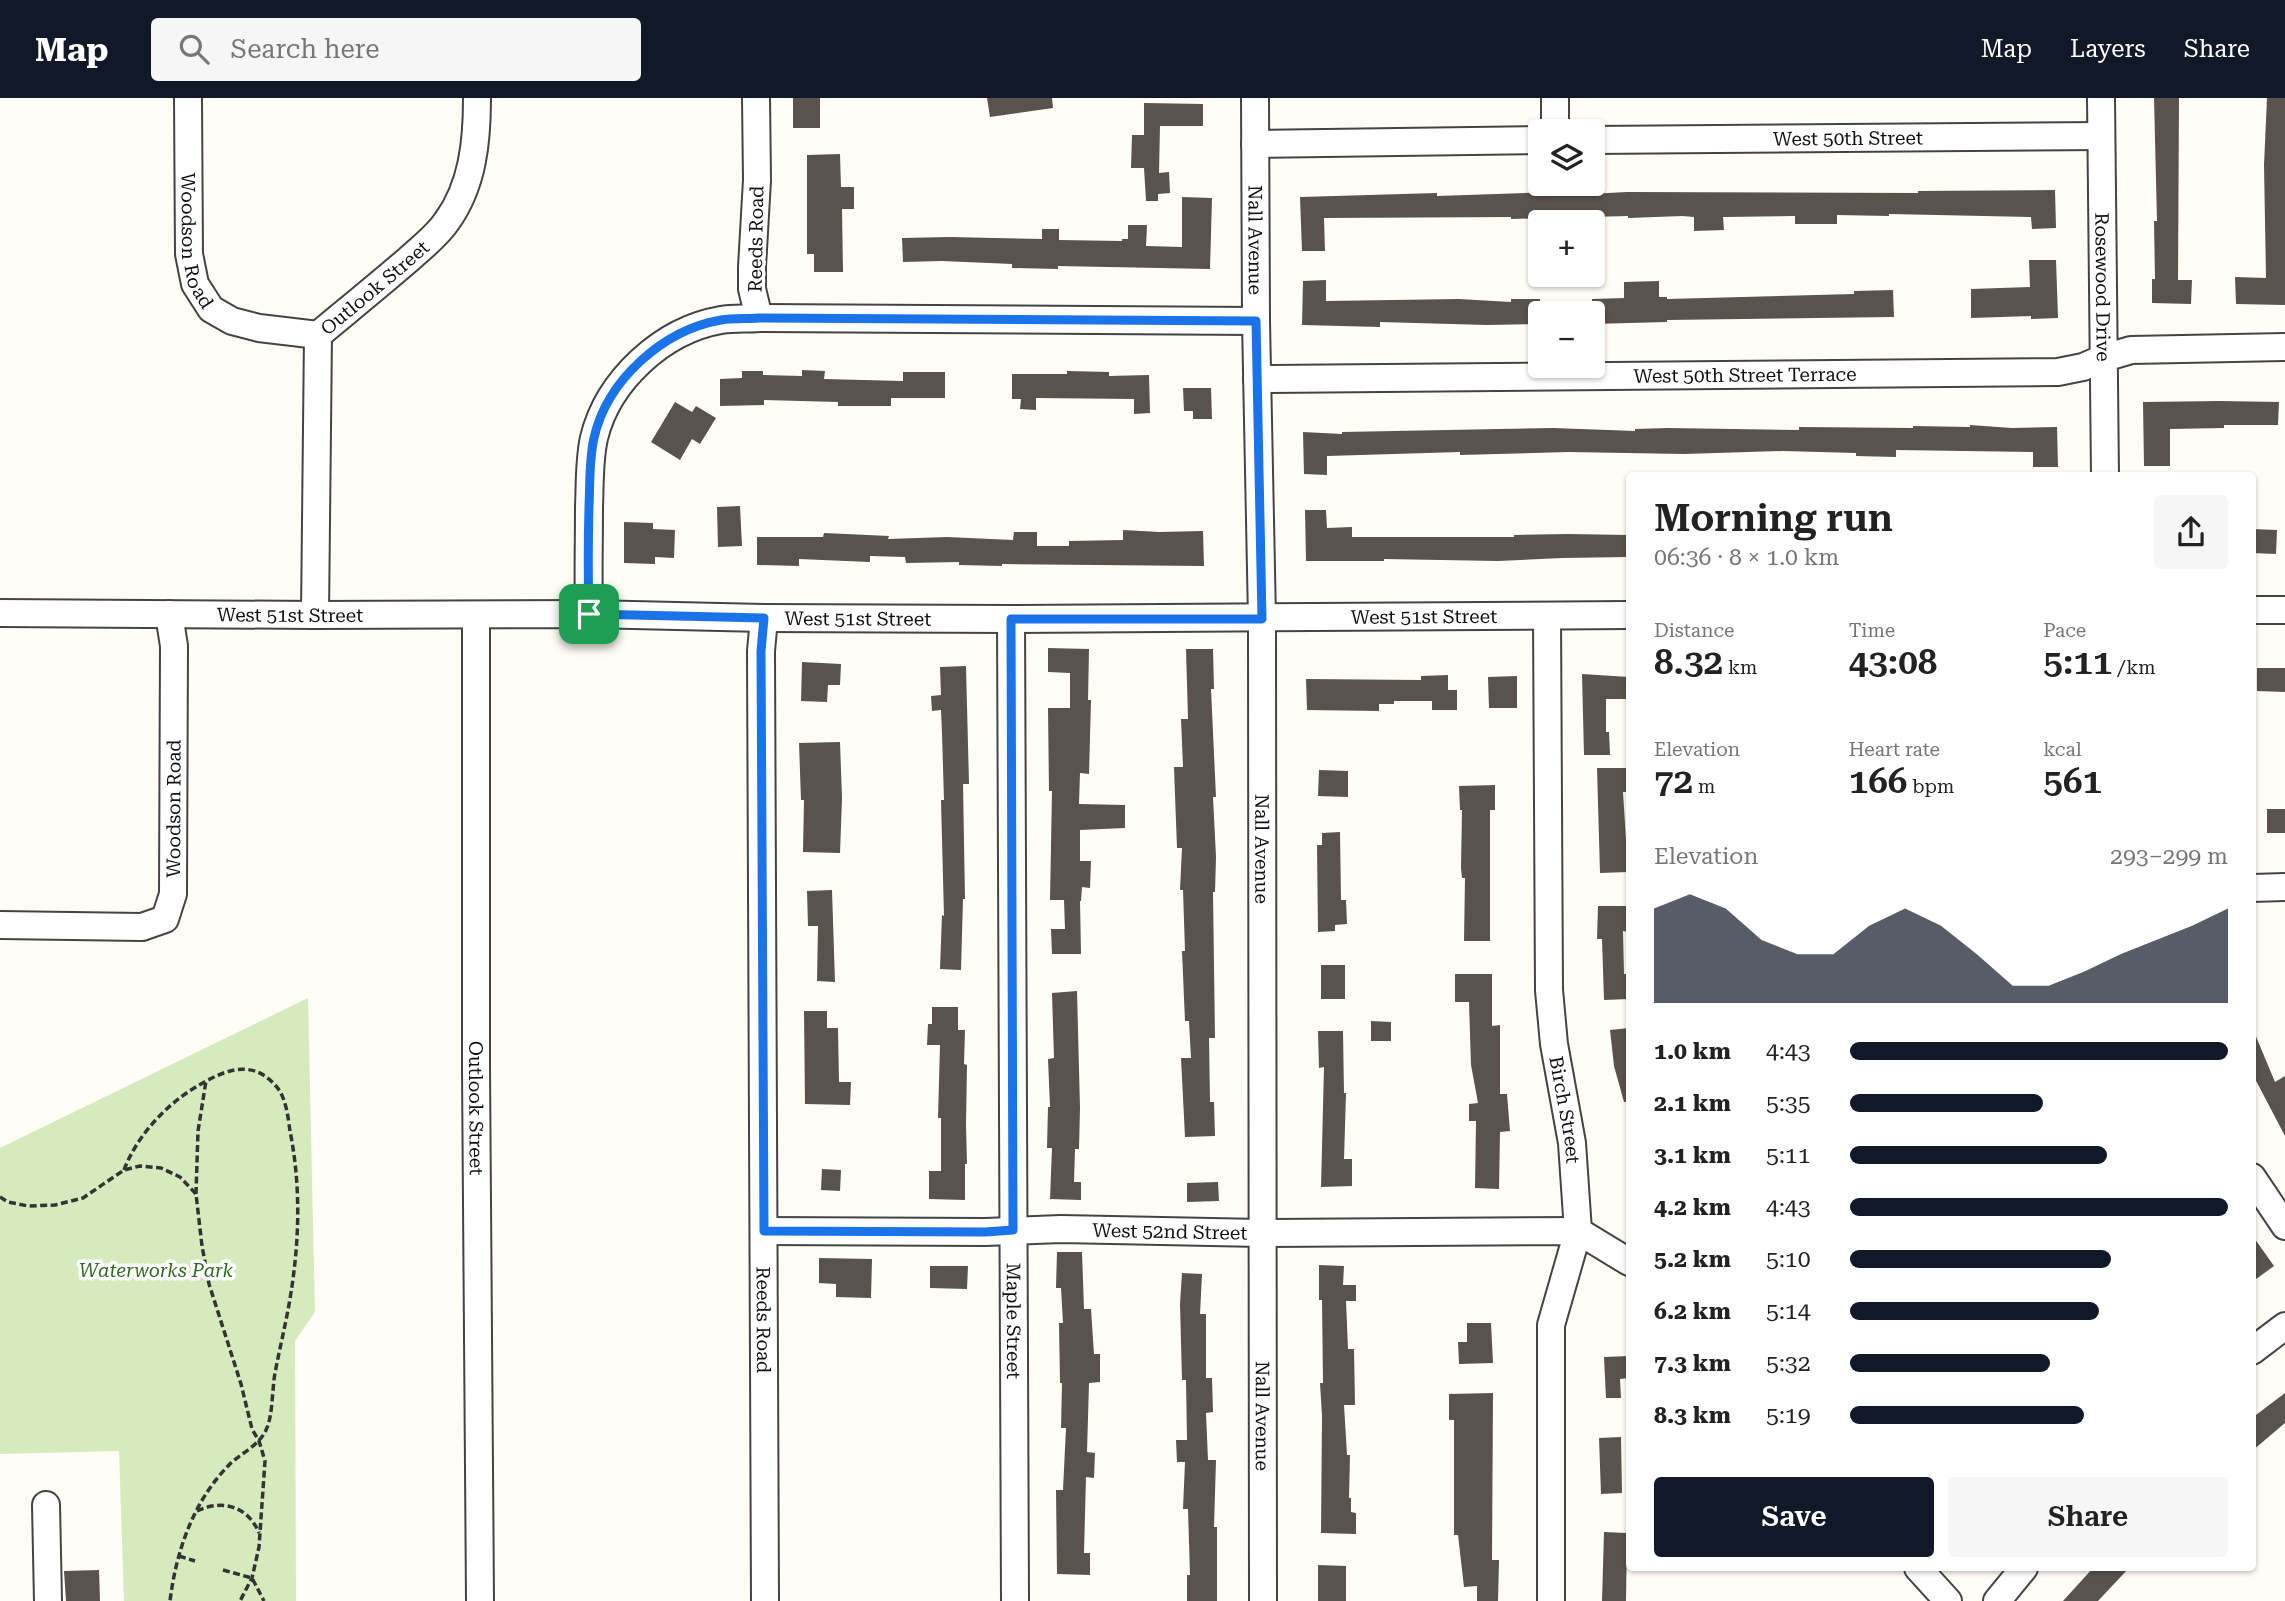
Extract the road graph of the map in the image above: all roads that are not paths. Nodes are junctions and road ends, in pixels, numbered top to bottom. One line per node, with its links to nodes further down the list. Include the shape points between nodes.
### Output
1 (188, 98): 14 (street, Woodson Road, via 190,254 195,284 211,309 232,321)
2 (477, 98): 14 (street, Outlook Street, via 475,152 448,221)
3 (756, 98): 12 (street, Reeds Road, via 752,289)
4 (1255, 98): 11 (street, Nall Avenue)
5 (1555, 98): 7 (street)
6 (2101, 98): 8 (street, Rosewood Drive)
7 (1555, 119)
8 (2101, 136): 10 (street, West 50th Street); 16 (street, Rosewood Drive)
9 (1528, 140): 11 (street)
10 (1605, 140)
11 (1255, 144): 13 (street, Nall Avenue)
12 (759, 318): 13 (street); 23 (street, Reeds Road, via 722,320 680,334 644,358 614,392 595,434 591,457)
13 (1256, 321): 17 (street, Nall Avenue)
14 (318, 335): 24 (street, Outlook Street)
15 (2285, 347): 16 (street, West 50th Street Terrace, via 2131,350)
16 (2104, 358): 17 (street, West 50th Street Terrace, via 2058,372); 18 (street, Rosewood Drive)
17 (1257, 379): 30 (street, Nall Avenue)
18 (2105, 472)
19 (2285, 610): 20 (street)
20 (2256, 611)
21 (0, 613): 22 (street, West 51st Street)
22 (169, 614): 24 (street, West 51st Street); 33 (street, Woodson Road, via 173,646 173,894 165,919 142,927)
23 (589, 614): 26 (street, West 51st Street); 28 (street, West 51st Street)
24 (314, 615): 26 (street, West 51st Street)
25 (1626, 615): 27 (street, West 51st Street)
26 (476, 616): 47 (street, Outlook Street)
27 (1546, 616): 30 (street, West 51st Street); 38 (street, Birch Street, via 1549,990 1572,1143)
28 (764, 618): 29 (street, West 51st Street); 37 (street, Reeds Road)
29 (1011, 619): 30 (street, West 51st Street); 36 (street, Maple Street)
30 (1262, 619): 39 (street, Nall Avenue)
31 (2256, 887): 32 (street)
32 (2285, 887)
33 (0, 925)
34 (2256, 1183): 35 (street)
35 (2285, 1226)
36 (1013, 1230): 37 (street, West 52nd Street); 39 (street, West 52nd Street); 49 (street, Maple Street)
37 (764, 1231): 48 (street, Reeds Road)
38 (1578, 1231): 39 (street, West 52nd Street); 40 (street); 51 (street, Birch Street, via 1551,1325)
39 (1261, 1233): 50 (street, Nall Avenue)
40 (1626, 1260)
41 (2285, 1326): 42 (street)
42 (2256, 1348)
43 (46, 1505): 46 (street)
44 (1921, 1571): 52 (street)
45 (2022, 1571): 53 (street)
46 (48, 1601)
47 (480, 1601)
48 (765, 1601)
49 (1015, 1601)
50 (1263, 1601)
51 (1551, 1601)
52 (1948, 1601)
53 (1997, 1601)

